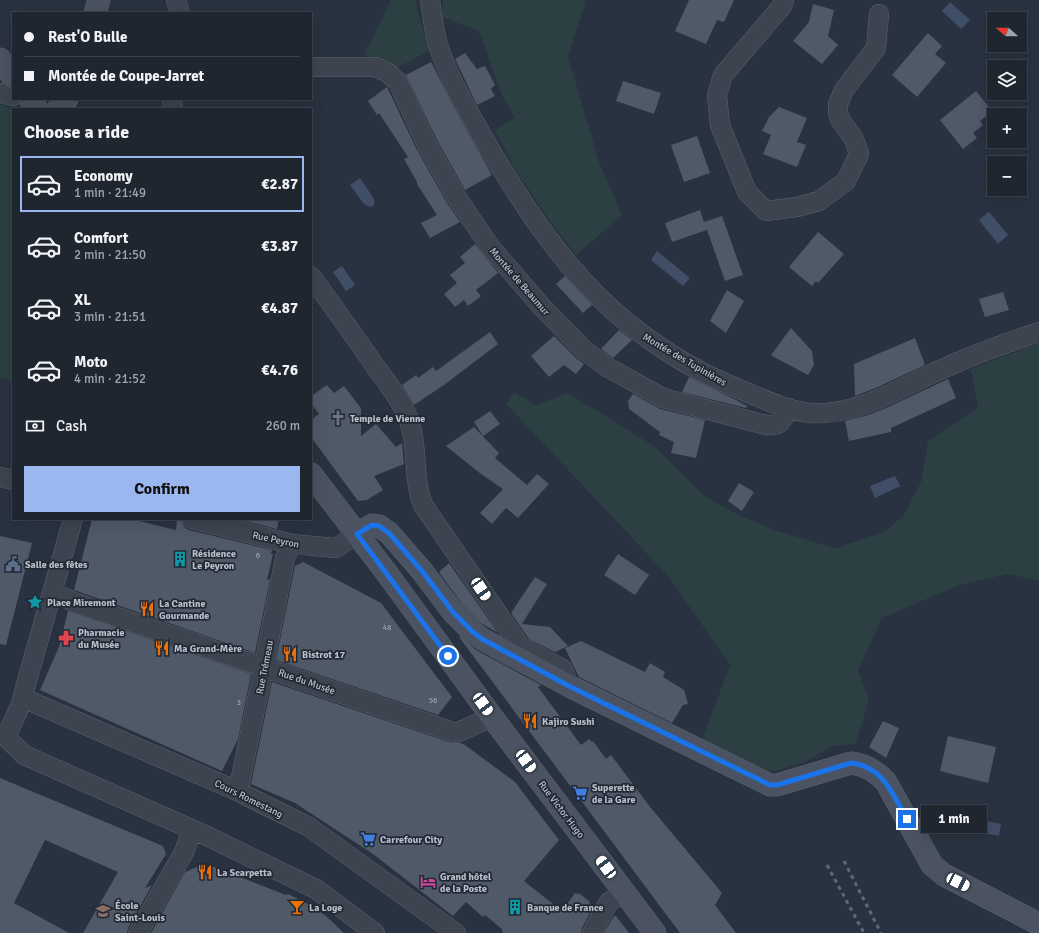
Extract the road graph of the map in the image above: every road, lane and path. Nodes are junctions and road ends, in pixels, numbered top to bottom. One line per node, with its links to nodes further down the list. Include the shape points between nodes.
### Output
1 (99, 0): 5 (main road)
2 (176, 0): 6 (street)
3 (430, 0): 19 (street, Montée des Tupinières, via 438,45 460,96 512,185 557,249 585,282 638,332 682,360 733,387)
4 (784, 0): 7 (street, via 782,6 723,75 717,95 720,125 747,192 766,211 797,208 819,201 846,181 859,154 854,139 840,120 838,104 844,90 876,48)
5 (95, 12)
6 (180, 12)
7 (879, 14)
8 (0, 59): 10 (main road)
9 (312, 68): 19 (street, Montée de Beaumur, via 376,67 398,82 426,143 491,248 542,307 584,350 607,367 663,398 766,425 780,424)
10 (12, 76)
11 (0, 93): 12 (street)
12 (12, 96)
13 (30, 100): 15 (main road)
14 (66, 100): 16 (main road)
15 (36, 108)
16 (59, 108)
17 (312, 277): 29 (street, via 388,385 408,418 412,430 419,494 423,505 520,646 563,669)
18 (1039, 332): 19 (street, Montée des Tupinières, via 949,366 866,404 832,412 810,413)
19 (789, 408)
20 (312, 475): 25 (main road, Rue Victor Hugo)
21 (0, 477): 22 (street)
22 (12, 480)
23 (73, 520): 27 (street)
24 (196, 520): 26 (street, Rue Peyron)
25 (357, 534): 26 (street, Rue Peyron, via 336,548); 29 (main road, via 372,525 379,526 389,533 453,612 473,632 493,646); 31 (main road, Rue Victor Hugo)
26 (292, 544): 28 (street, Rue Trémeau, via 285,558)
27 (53, 592): 28 (street, Rue du Musée, via 76,603); 30 (street)
28 (264, 666): 31 (street, Rue du Musée, via 456,733); 33 (street, Rue Trémeau, via 240,782)
29 (569, 686): 36 (main road, via 770,785 851,763 868,768 886,782 932,865 944,875)
30 (22, 698): 32 (street); 33 (street, Cours Romestang)
31 (492, 716): 35 (main road, Rue Victor Hugo)
32 (3, 736): 34 (street, via 24,755)
33 (235, 790): 39 (street, Cours Romestang, via 309,827)
34 (192, 830): 37 (street, via 184,852); 38 (street, via 316,889)
35 (624, 891): 40 (street, via 608,904); 41 (main road, Rue Victor Hugo)
36 (1039, 924)
37 (138, 933)
38 (375, 933)
39 (456, 933)
40 (592, 933)
41 (655, 933)

